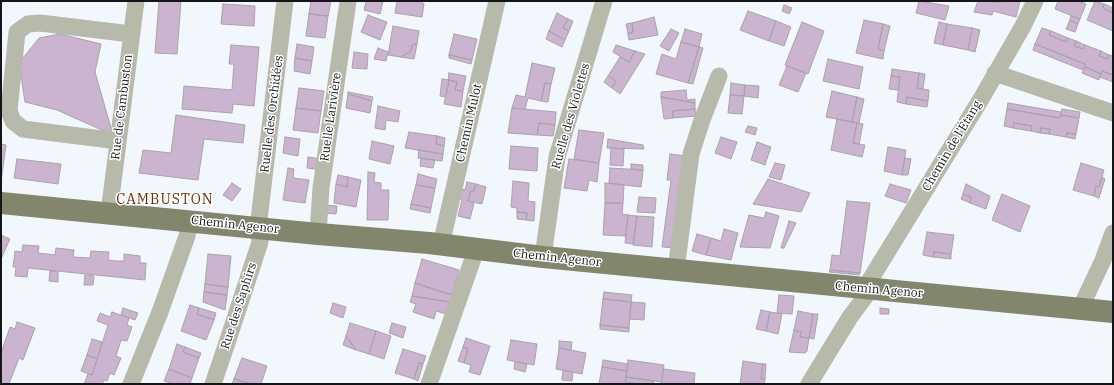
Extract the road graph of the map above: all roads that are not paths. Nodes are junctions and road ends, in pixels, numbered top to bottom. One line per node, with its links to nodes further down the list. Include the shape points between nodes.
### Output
1 (136, 1): 7 (street, Rue de Cambuston)
2 (285, 1): 15 (street, Ruelle des Orchidées)
3 (348, 1): 17 (street, Ruelle Larivière, via 321,188)
4 (497, 1): 18 (street, Chemin Mulot)
5 (604, 1): 20 (street, Ruelle des Violettes, via 557,157)
6 (1034, 1): 8 (street, Chemin de l'Étang, via 1023,26)
7 (131, 34): 11 (street, Rue de Cambuston); 11 (street, via 40,23 28,24 17,32 9,111 13,121 23,128)
8 (995, 73): 10 (street); 22 (street, Chemin de l'Étang)
9 (719, 76): 21 (street, via 691,154)
10 (1113, 113)
11 (118, 141): 13 (street, Rue de Cambuston)
12 (1, 202): 13 (main road, Chemin Agenor)
13 (109, 213): 14 (main road, Chemin Agenor)
14 (190, 221): 15 (main road, Chemin Agenor); 25 (street, via 160,312)
15 (258, 228): 17 (main road, Chemin Agenor); 26 (street, Rue des Saphirs, via 260,242)
16 (1113, 233): 23 (street)
17 (318, 234): 18 (main road, Chemin Agenor)
18 (441, 245): 19 (main road, Chemin Agenor)
19 (476, 250): 20 (main road, Chemin Agenor); 27 (street)
20 (543, 257): 21 (main road, Chemin Agenor)
21 (676, 270): 22 (main road, Chemin Agenor)
22 (867, 288): 23 (main road, Chemin Agenor); 28 (street, Chemin de l'Étang, via 864,297)
23 (1080, 309): 24 (main road, Chemin Agenor)
24 (1113, 312)
25 (131, 384)
26 (213, 384)
27 (429, 384)
28 (809, 384)

